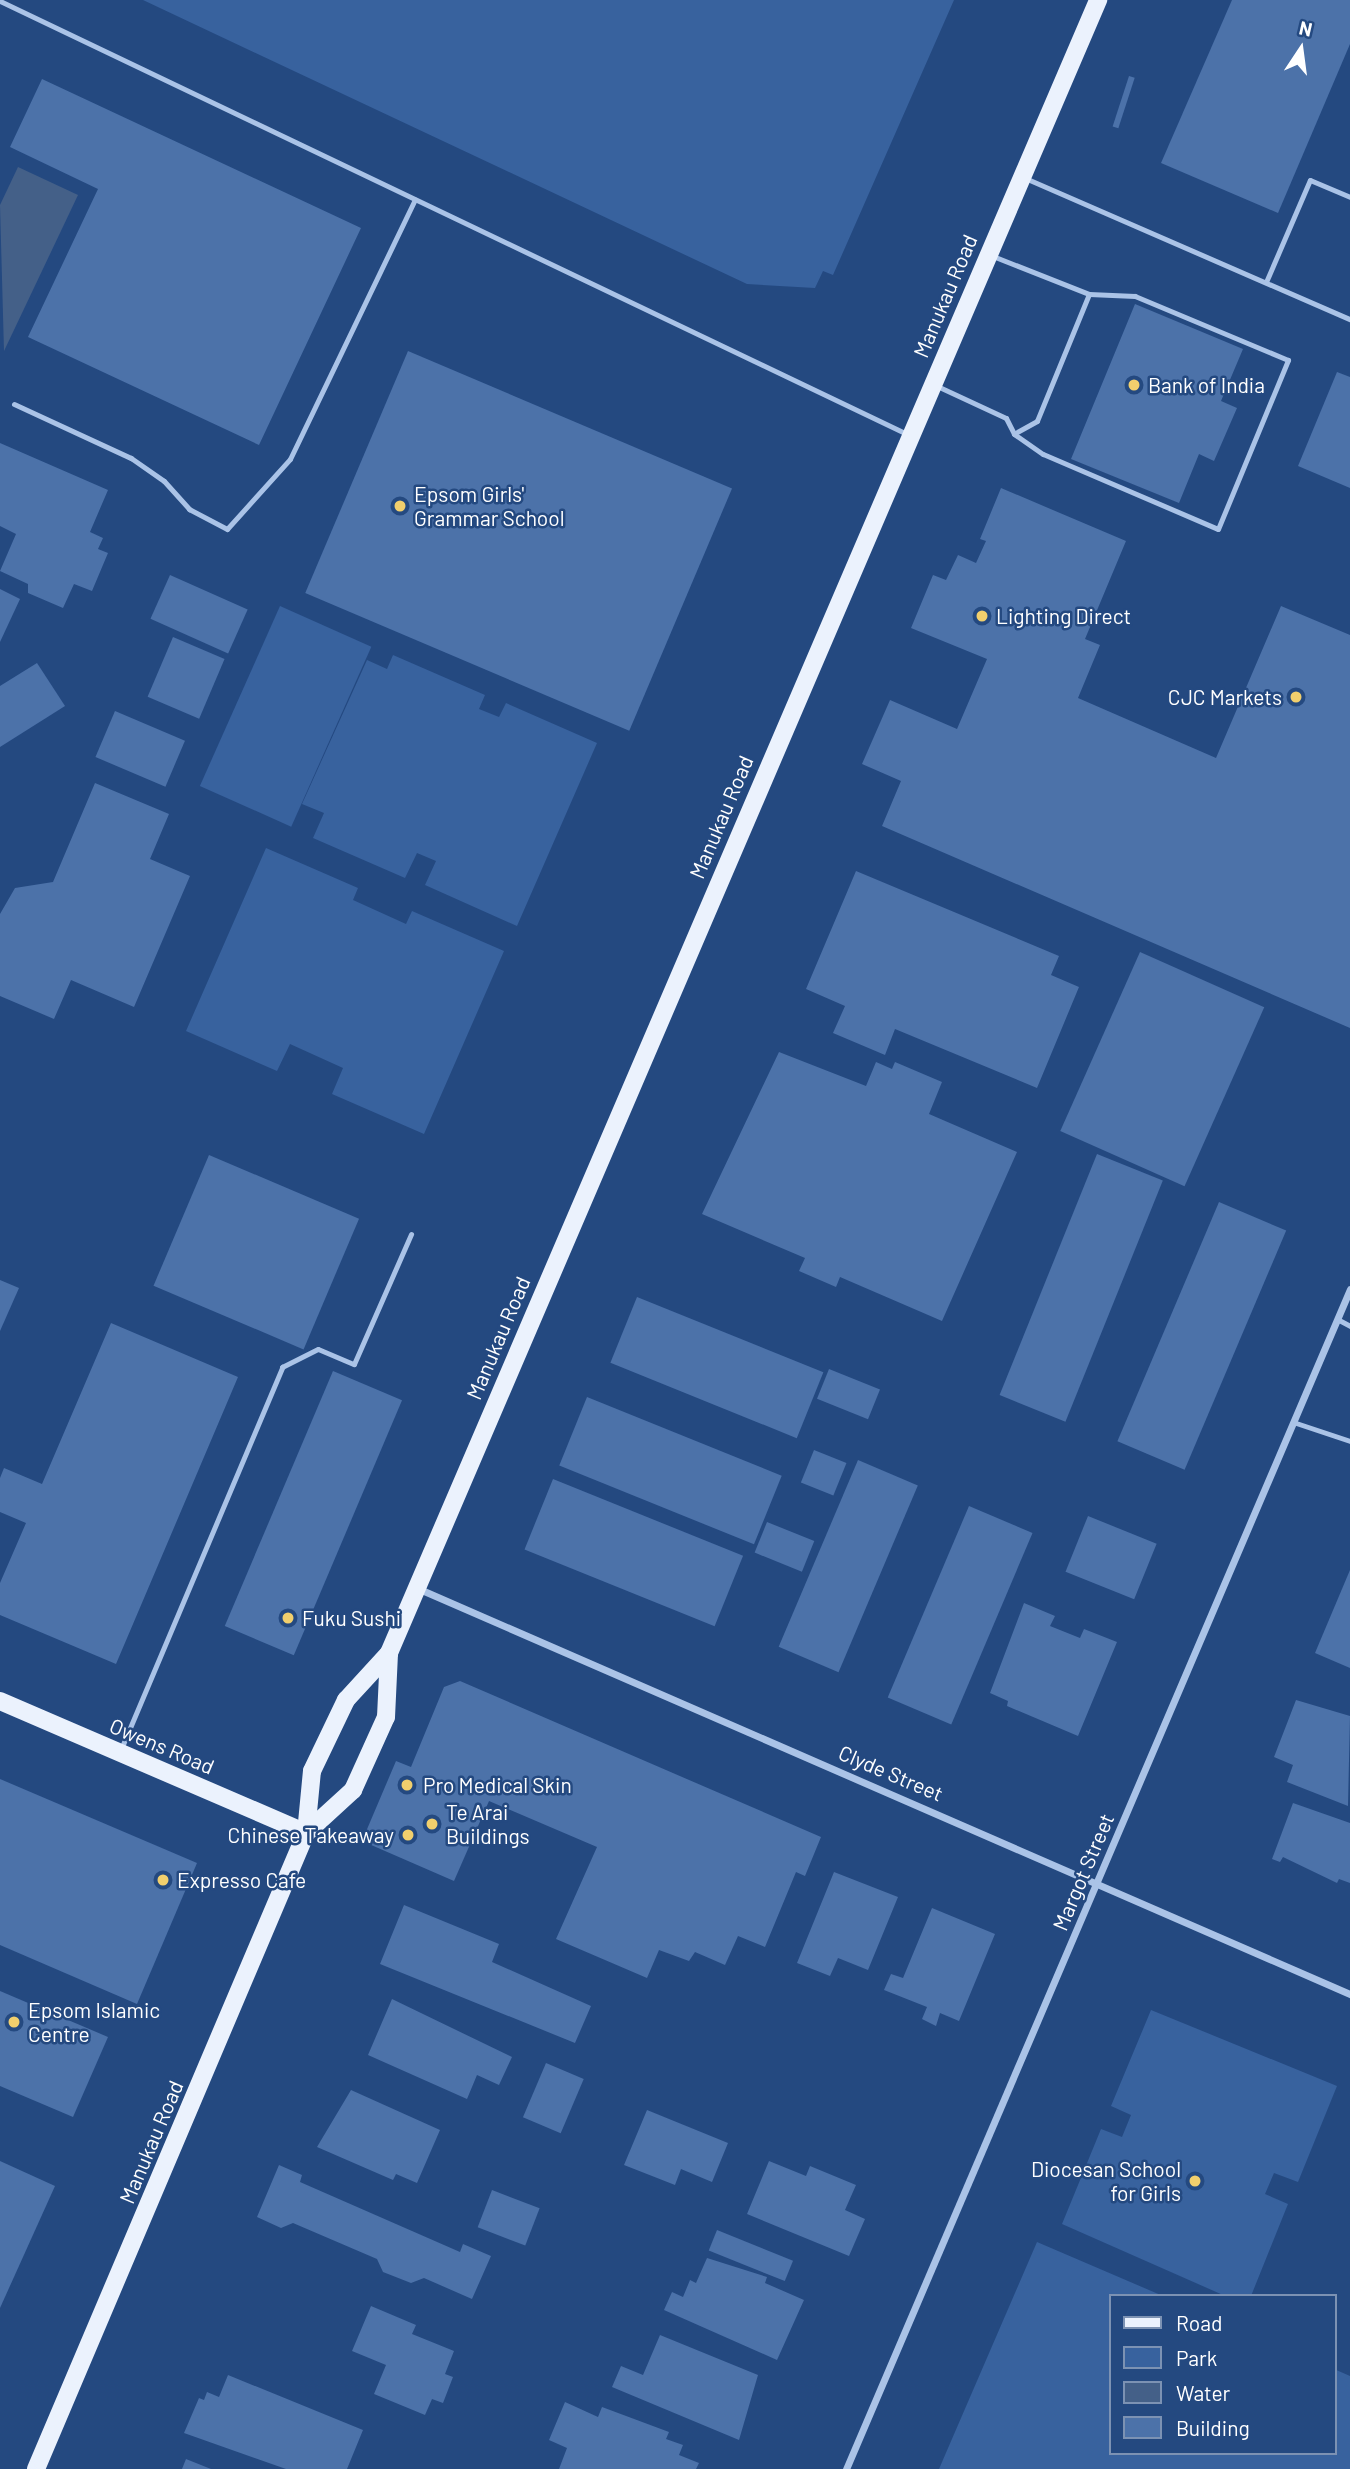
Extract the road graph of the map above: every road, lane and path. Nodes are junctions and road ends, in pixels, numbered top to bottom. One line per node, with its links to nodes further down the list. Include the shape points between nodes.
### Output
1 (1098, 0): 3 (main road, Manukau Road)
2 (0, 1): 5 (lane)
3 (1021, 177): 6 (main road, Manukau Road); 7 (lane)
4 (1350, 197): 7 (lane, via 1310,180)
5 (415, 199): 11 (lane, via 290,459 227,529 189,509 164,481 131,458); 13 (lane)
6 (988, 253): 8 (lane); 10 (main road, Manukau Road)
7 (1266, 282): 9 (lane)
8 (1089, 294): 12 (lane, via 1037,421); 12 (lane, via 1135,296 1288,360 1218,529 1043,454)
9 (1350, 319)
10 (932, 383): 12 (lane, via 1006,418); 13 (main road, Manukau Road)
11 (14, 404)
12 (1014, 434)
13 (909, 435): 20 (main road, Manukau Road)
14 (411, 1234): 23 (lane, via 354,1364 318,1349 282,1367)
15 (1350, 1289): 16 (street, Margot Street)
16 (1337, 1319): 17 (lane); 18 (street, Margot Street)
17 (1350, 1326)
18 (1293, 1422): 19 (lane); 25 (street, Margot Street)
19 (1350, 1441)
20 (417, 1588): 21 (main road, Manukau Road); 25 (street, Clyde Street)
21 (389, 1653): 24 (main road, Manukau Road, via 346,1700 312,1771); 24 (main road, Manukau Road, via 386,1717 354,1790)
22 (0, 1701): 23 (main road, Owens Road)
23 (120, 1753): 24 (main road, Owens Road)
24 (306, 1833): 27 (main road, Manukau Road)
25 (1098, 1882): 26 (street, Clyde Street); 28 (street, Margot Street)
26 (1350, 1994)
27 (37, 2469)
28 (846, 2469)

